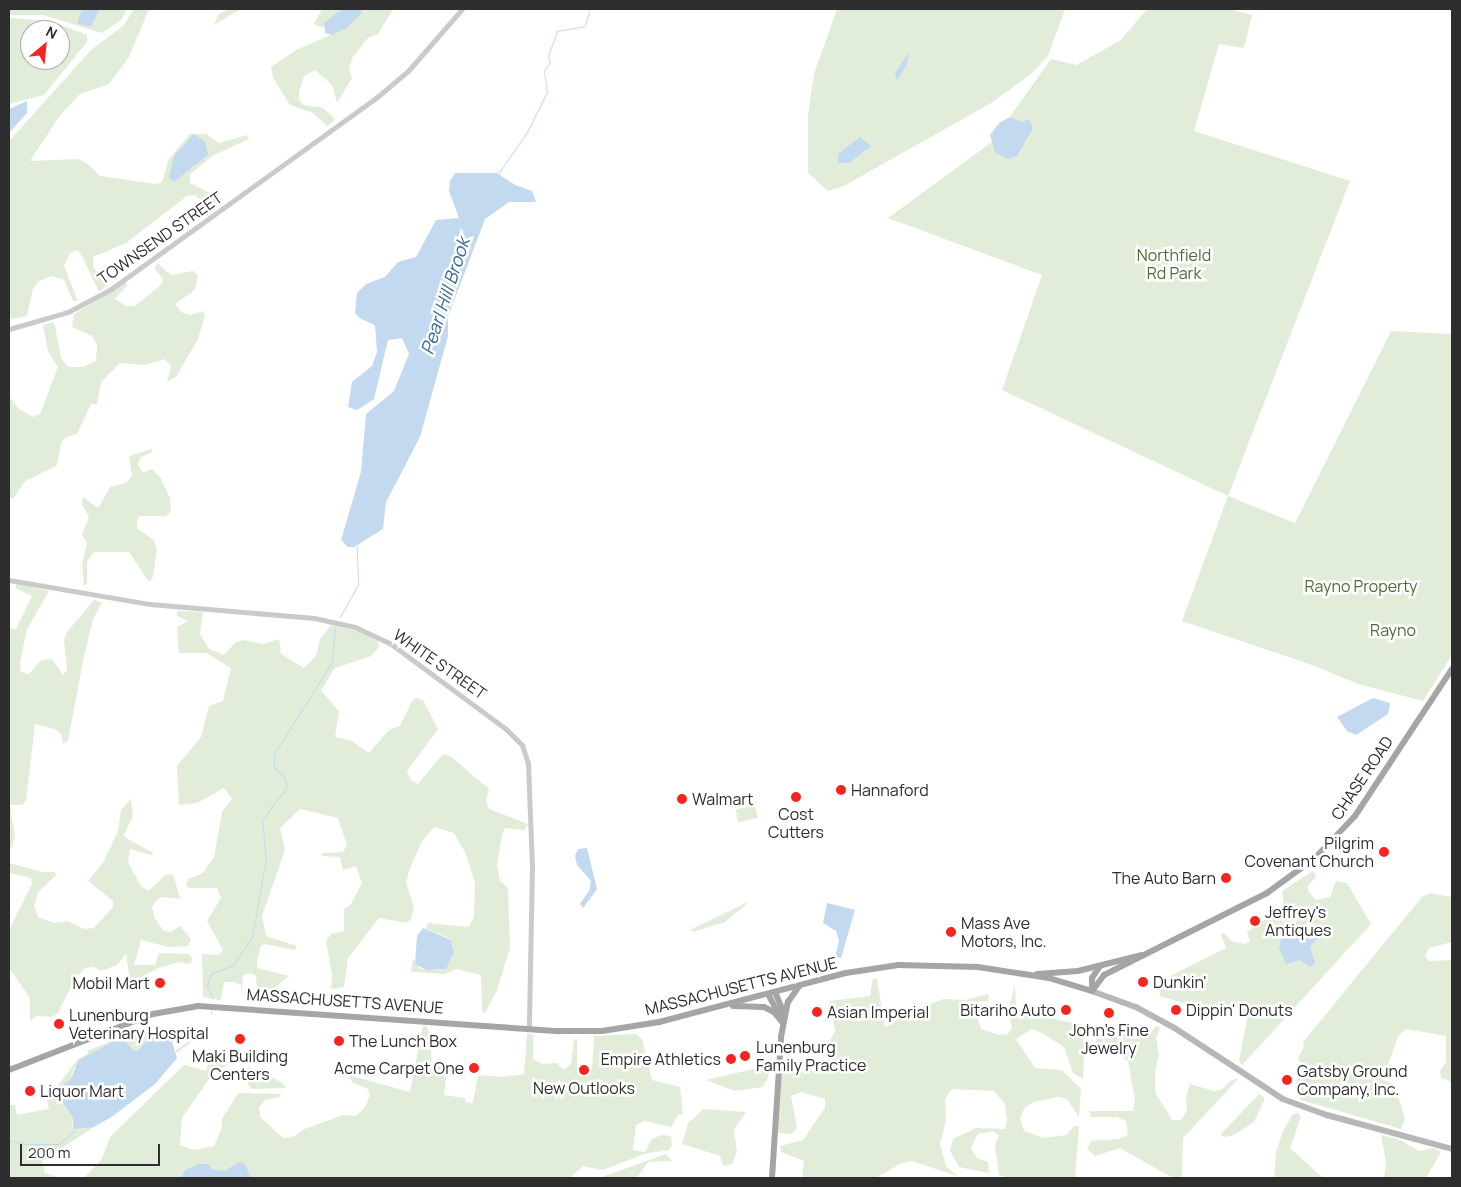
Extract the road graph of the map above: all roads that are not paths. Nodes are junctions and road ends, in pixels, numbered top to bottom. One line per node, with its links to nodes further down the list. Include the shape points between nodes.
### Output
1 (462, 9): 2 (street, TOWNSEND STREET, via 408,71 111,289 68,312)
2 (9, 328)
3 (9, 580): 14 (street, WHITE STREET, via 172,606 313,618 355,627 396,647 506,729 522,745 528,763 532,857)
4 (1452, 669): 5 (main road, CHASE ROAD, via 1355,816 1315,858 1267,893)
5 (1144, 955): 6 (main road, CHASE ROAD); 9 (main road, CHASE ROAD, via 1104,975)
6 (1100, 966): 7 (main road, CHASE ROAD, via 1078,971); 9 (main road, via 1092,978)
7 (1024, 974): 8 (main road, MASSACHUSETTS AVENUE, via 954,965 909,964 861,970); 9 (main road, MASSACHUSETTS AVENUE)
8 (799, 986): 10 (main road, MASSACHUSETTS AVENUE); 12 (main road)
9 (1092, 991): 16 (main road, MASSACHUSETTS AVENUE, via 1136,1007 1175,1028 1283,1099 1327,1115)
10 (771, 993): 11 (main road, MASSACHUSETTS AVENUE); 12 (main road); 13 (main road)
11 (720, 1007): 13 (main road, via 764,1007 774,1012); 14 (main road, MASSACHUSETTS AVENUE, via 653,1024 602,1031)
12 (784, 1015): 13 (main road)
13 (783, 1023): 17 (main road)
14 (529, 1028): 15 (main road, MASSACHUSETTS AVENUE, via 206,1006 153,1014)
15 (9, 1070)
16 (1452, 1149)
17 (772, 1178)

